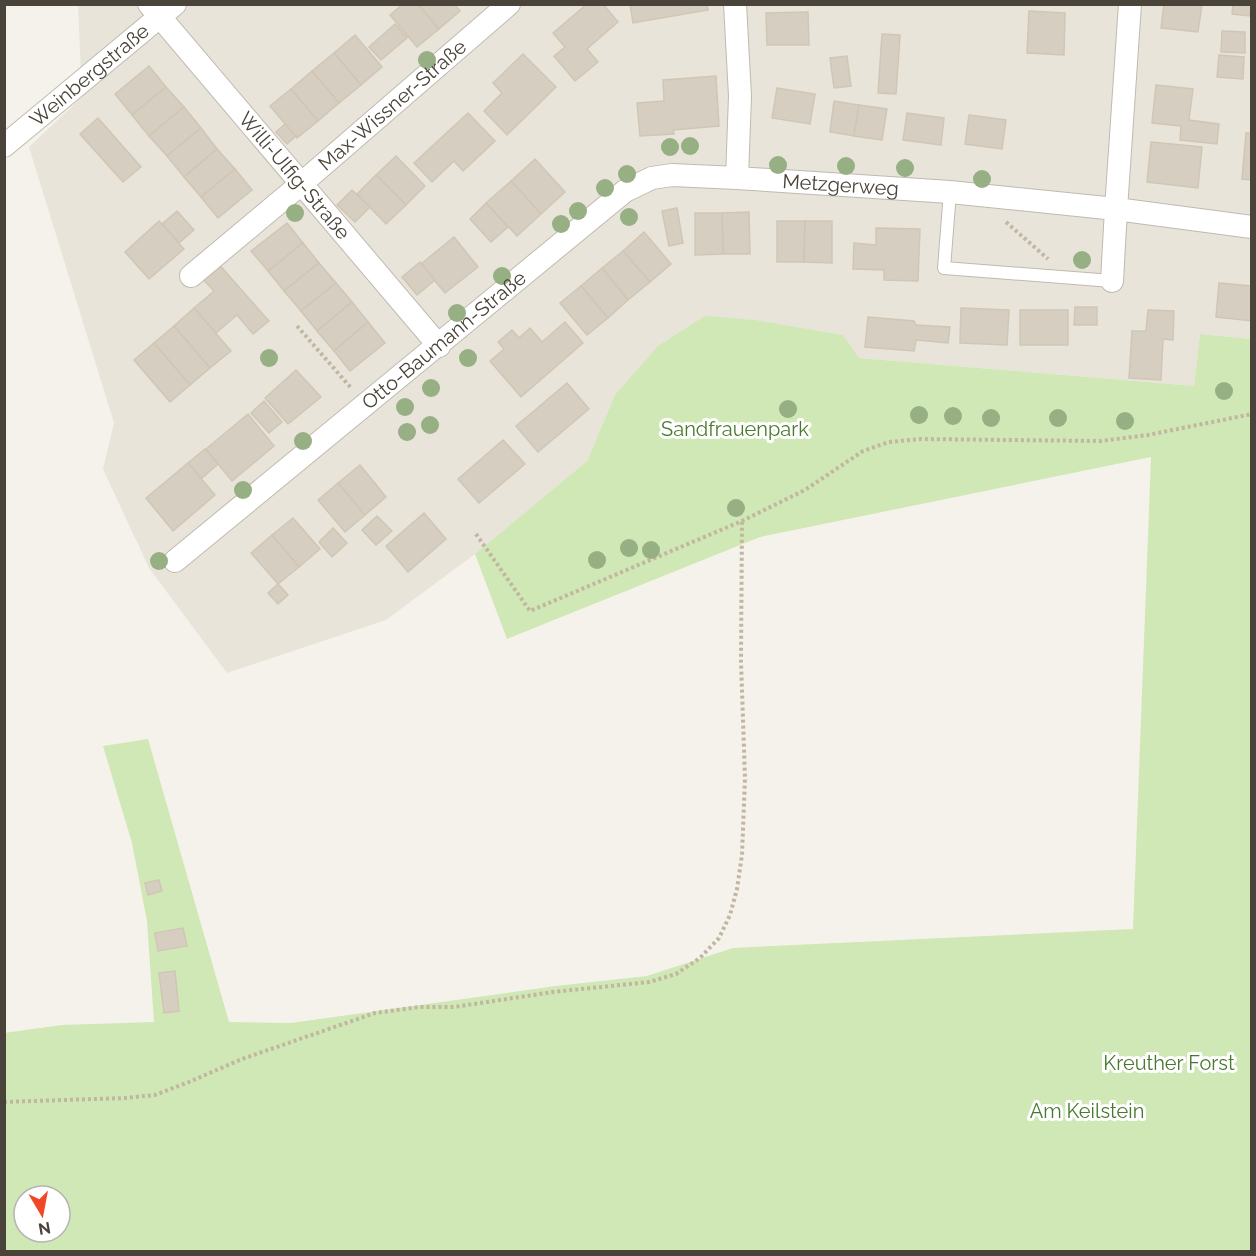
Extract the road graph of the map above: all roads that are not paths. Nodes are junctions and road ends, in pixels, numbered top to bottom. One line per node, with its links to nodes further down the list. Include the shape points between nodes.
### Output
1 (509, 4): 7 (street, Max-Wissner-Straße)
2 (735, 4): 6 (street, via 740,96)
3 (1130, 4): 9 (street)
4 (161, 9): 5 (street, Weinbergstraße); 7 (street, Willi-Ulfig-Straße)
5 (4, 146)
6 (737, 178): 8 (street, Metzgerweg); 13 (street, Otto-Baumann-Straße, via 672,175 651,178 625,191)
7 (302, 184): 11 (street, Max-Wissner-Straße); 13 (street, Willi-Ulfig-Straße)
8 (950, 192): 9 (street, Metzgerweg); 12 (lane, via 944,268)
9 (1116, 209): 10 (street, Metzgerweg); 12 (street)
10 (1251, 227)
11 (191, 276)
12 (1112, 280)
13 (439, 346): 14 (street, Otto-Baumann-Straße)
14 (175, 561)

